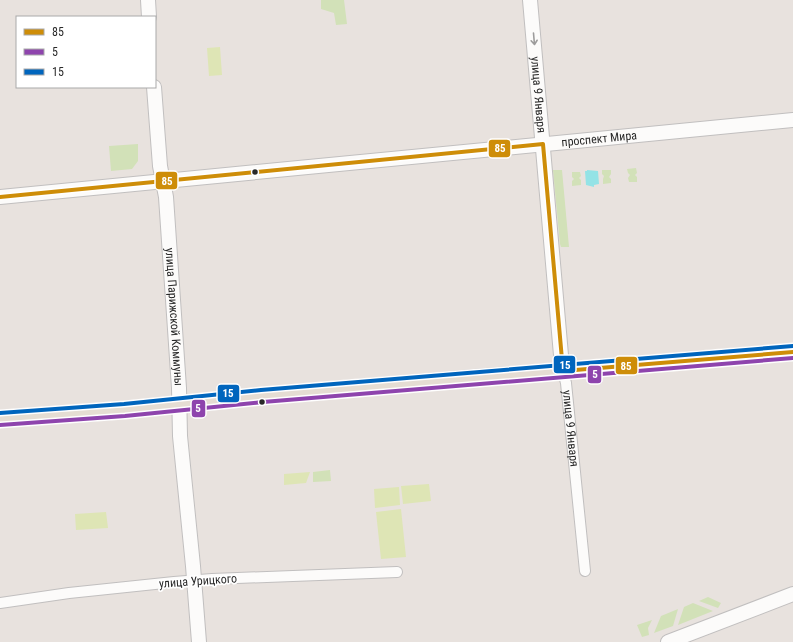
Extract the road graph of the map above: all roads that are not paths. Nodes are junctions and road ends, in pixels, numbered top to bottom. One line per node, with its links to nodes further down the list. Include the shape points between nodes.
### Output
1 (148, 0): 3 (street)
2 (530, 0): 6 (street, улица 9 Января, one-way to 6)
3 (149, 16)
4 (154, 88): 7 (street, улица Парижской Коммуны)
5 (793, 120): 6 (street, проспект Мира)
6 (543, 144): 7 (street, проспект Мира); 10 (street, улица 9 Января)
7 (163, 181): 8 (street, проспект Мира); 11 (street, улица Парижской Коммуны)
8 (0, 197)
9 (793, 352): 10 (main road)
10 (563, 371): 11 (main road); 13 (street, улица 9 Января)
11 (180, 405): 12 (main road); 15 (street, улица Парижской Коммуны, via 180,436)
12 (0, 418)
13 (585, 571)
14 (397, 572): 15 (street, улица Урицкого)
15 (194, 580): 17 (street, улица Урицкого); 18 (street, улица Парижской Коммуны)
16 (793, 594): 19 (street)
17 (0, 603)
18 (199, 642)
19 (668, 642)

